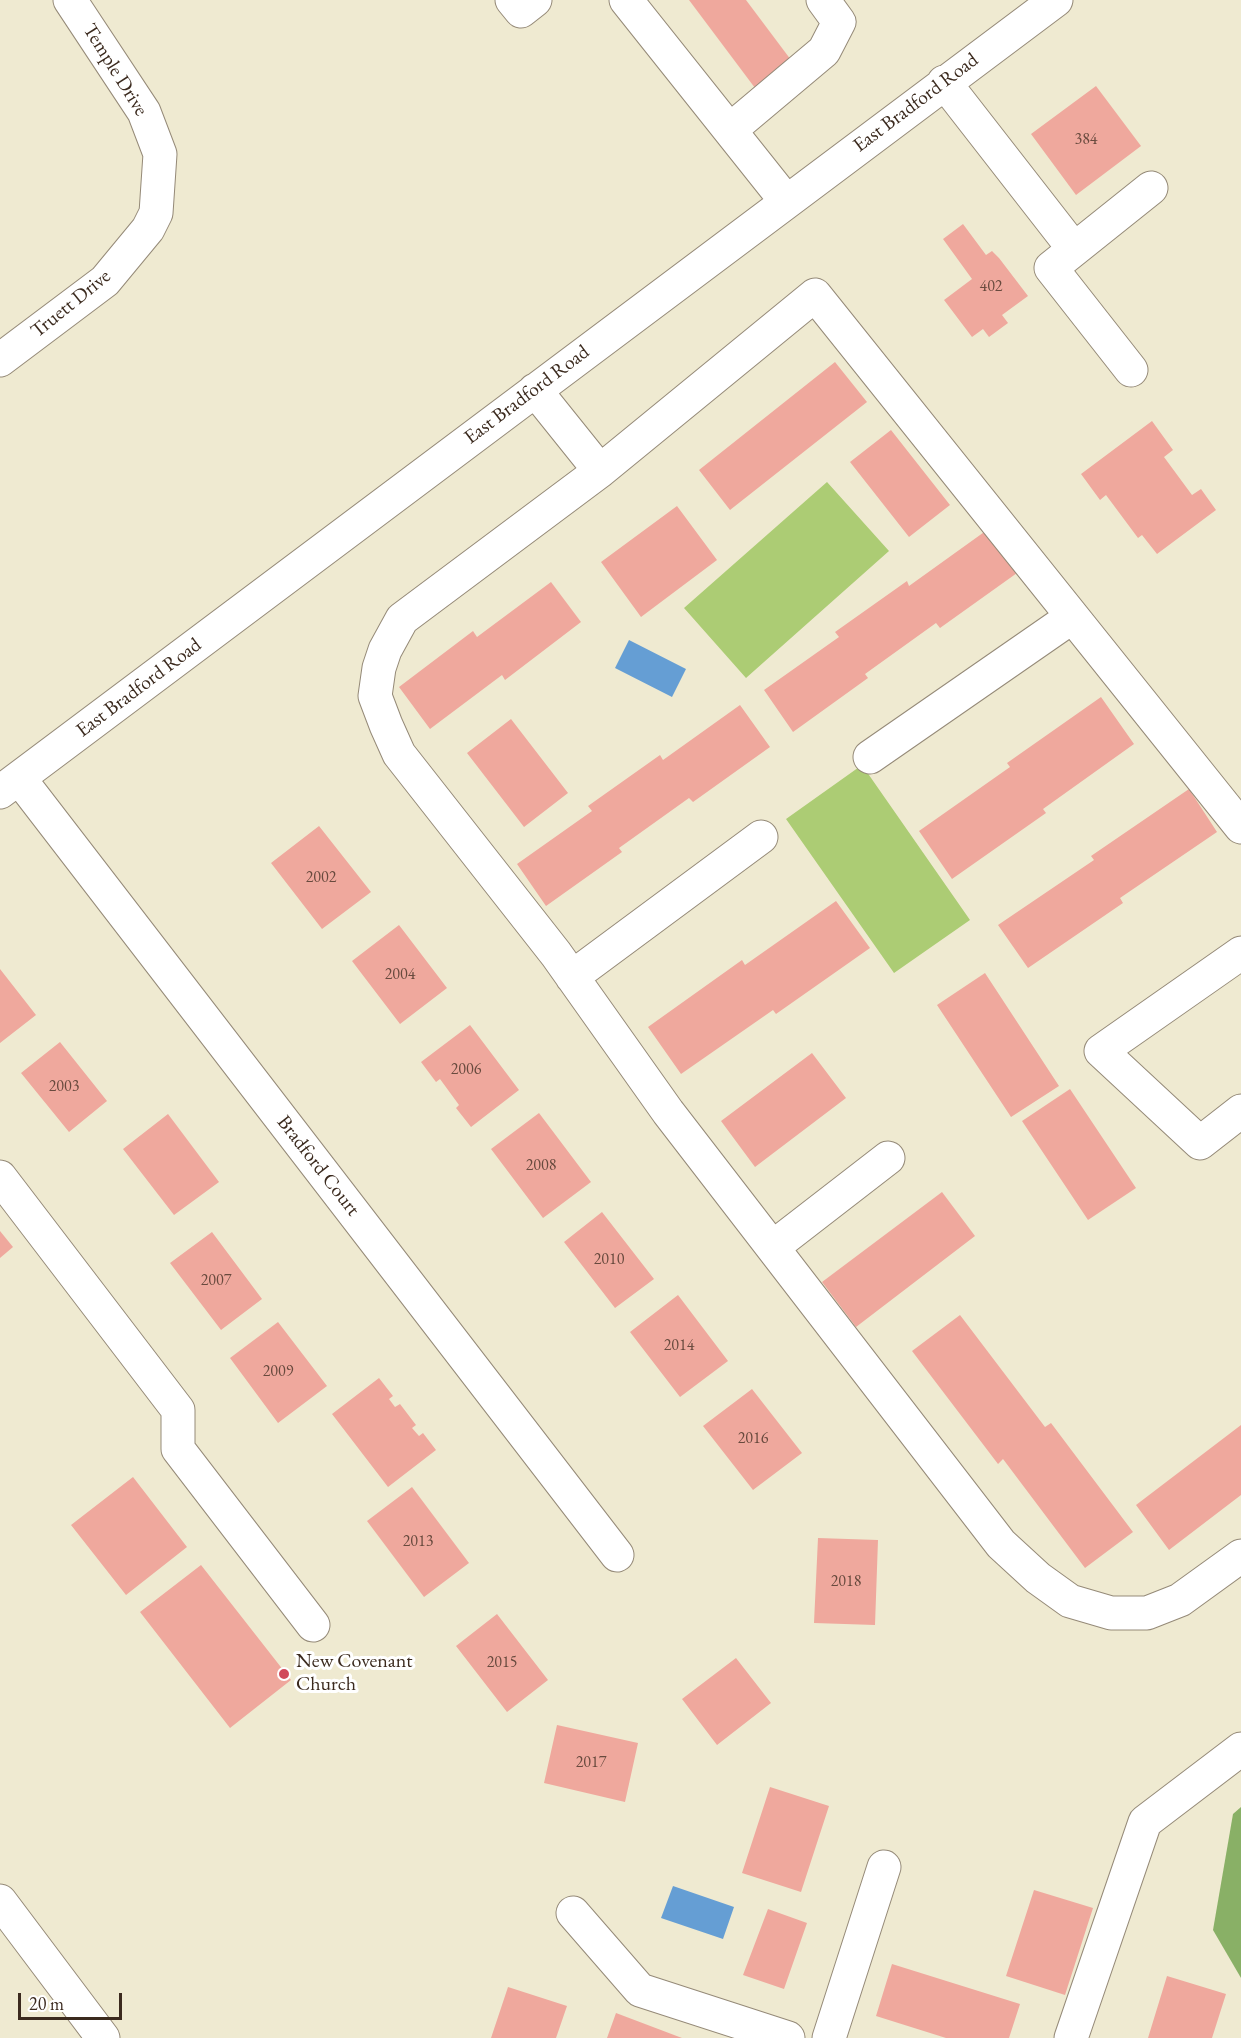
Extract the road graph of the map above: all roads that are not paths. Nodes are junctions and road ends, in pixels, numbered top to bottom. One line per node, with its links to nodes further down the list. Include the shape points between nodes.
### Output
1 (70, 0): 11 (street, Temple Drive, via 144,112 160,153)
2 (512, 0): 3 (street, via 520,11)
3 (535, 0)
4 (626, 0): 8 (street)
5 (823, 0): 8 (street, via 839,22 824,51)
6 (1056, 0): 7 (street, East Bradford Road)
7 (944, 82): 10 (street, East Bradford Road); 12 (street)
8 (730, 130): 10 (street)
9 (1151, 188): 12 (street)
10 (786, 201): 15 (street, East Bradford Road)
11 (156, 213): 13 (street, Truett Drive, via 148,229 105,281)
12 (1074, 249): 14 (street, via 1051,268)
13 (0, 360)
14 (1131, 370)
15 (535, 390): 16 (street); 19 (street, East Bradford Road)
16 (600, 471): 17 (street, via 815,295); 23 (street, via 402,619 385,650 375,696 399,754)
17 (1072, 617): 18 (street); 20 (street)
18 (870, 757)
19 (9, 785): 28 (street, Bradford Court)
20 (1241, 827)
21 (761, 837): 23 (street)
22 (1241, 952): 24 (street, via 1101,1051 1200,1143)
23 (572, 977): 27 (street, via 668,1112)
24 (1241, 1112)
25 (888, 1158): 27 (street)
26 (0, 1177): 30 (street, via 178,1410 178,1449)
27 (773, 1247): 29 (street, via 1001,1544 1070,1601 1111,1613 1147,1613 1180,1600)
28 (617, 1555)
29 (1241, 1556)
30 (313, 1625)
31 (1241, 1749): 38 (street, via 1145,1822)
32 (884, 1867): 37 (street)
33 (0, 1900): 35 (street)
34 (573, 1913): 36 (street, via 640,1989)
35 (103, 2038)
36 (788, 2038)
37 (829, 2038)
38 (1071, 2038)

